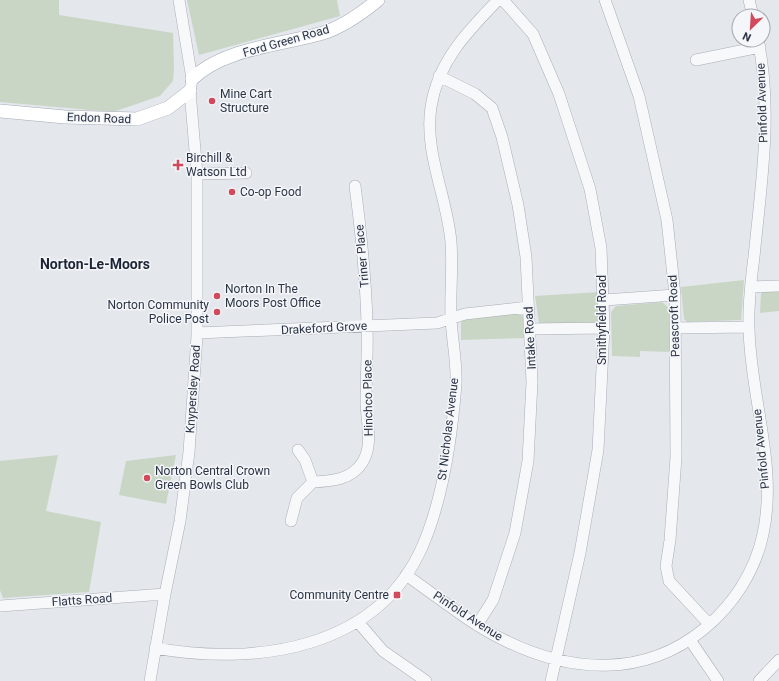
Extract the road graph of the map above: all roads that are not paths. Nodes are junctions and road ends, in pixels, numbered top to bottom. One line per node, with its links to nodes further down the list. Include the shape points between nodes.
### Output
1 (179, 0): 10 (street, Knypersley Road)
2 (378, 0): 10 (main road, Ford Green Road, via 346,22 324,32 254,50 202,69)
3 (498, 0): 9 (street, St Nicholas Avenue, via 456,45)
4 (502, 0): 18 (street, Smithyfield Road, via 533,34 559,94 590,189 601,248)
5 (605, 0): 17 (street, Peascroft Road, via 639,96 660,182)
6 (740, 48): 8 (street)
7 (759, 48): 16 (street, Pinfold Avenue, via 765,129)
8 (696, 60)
9 (439, 76): 19 (street, Intake Road, via 475,94 492,108 502,137 518,205 526,257); 20 (street, St Nicholas Avenue, via 431,105 429,133 451,242)
10 (191, 85): 11 (main road, Endon Road, via 168,108 137,119 65,117); 13 (street, Knypersley Road)
11 (0, 110)
12 (246, 172): 13 (street)
13 (197, 174): 26 (street, Knypersley Road)
14 (355, 186): 21 (street, Triner Place, via 364,257)
15 (779, 286): 16 (street)
16 (751, 287): 22 (street, Pinfold Avenue)
17 (675, 295): 18 (street); 24 (street, Peascroft Road)
18 (604, 300): 23 (street, Smithyfield Road)
19 (528, 307): 20 (street, Drakeford Grove); 25 (street, Intake Road)
20 (451, 318): 21 (street, Drakeford Grove, via 437,323); 30 (street, St Nicholas Avenue, via 456,382 444,470 438,500 423,546)
21 (367, 326): 26 (street, Drakeford Grove); 28 (street, Hinchco Place, via 366,402 369,442 362,463 349,475 333,481)
22 (748, 327): 24 (street); 34 (street, Pinfold Avenue, via 751,370 767,478 764,528 751,570 736,596)
23 (604, 328): 25 (street); 38 (street, Smithyfield Road, via 598,450 580,553)
24 (675, 328): 34 (street, Peascroft Road, via 676,457 666,566 669,581)
25 (530, 329): 35 (street, Intake Road, via 532,382 528,461 512,540 493,600)
26 (197, 333): 31 (street, Knypersley Road, via 189,452 180,521)
27 (298, 450): 28 (street, via 305,460)
28 (313, 482): 29 (street, via 297,498)
29 (291, 521)
30 (406, 574): 33 (street, St Nicholas Avenue, via 382,603); 35 (street, Pinfold Avenue)
31 (165, 594): 32 (street, Flatts Road); 37 (street, Knypersley Road)
32 (0, 606)
33 (358, 622): 37 (street, St Nicholas Avenue, via 339,633 306,645 266,653 206,654); 41 (street, via 383,651)
34 (709, 624): 36 (street, Pinfold Avenue)
35 (477, 625): 38 (street, Pinfold Avenue, via 530,652)
36 (690, 640): 38 (street, Pinfold Avenue, via 663,654 615,666 583,666); 43 (street)
37 (155, 648): 40 (street, Knypersley Road)
38 (556, 660): 42 (street, Smithyfield Road)
39 (779, 660): 44 (street)
40 (150, 681)
41 (426, 681)
42 (551, 681)
43 (718, 681)
44 (759, 681)

